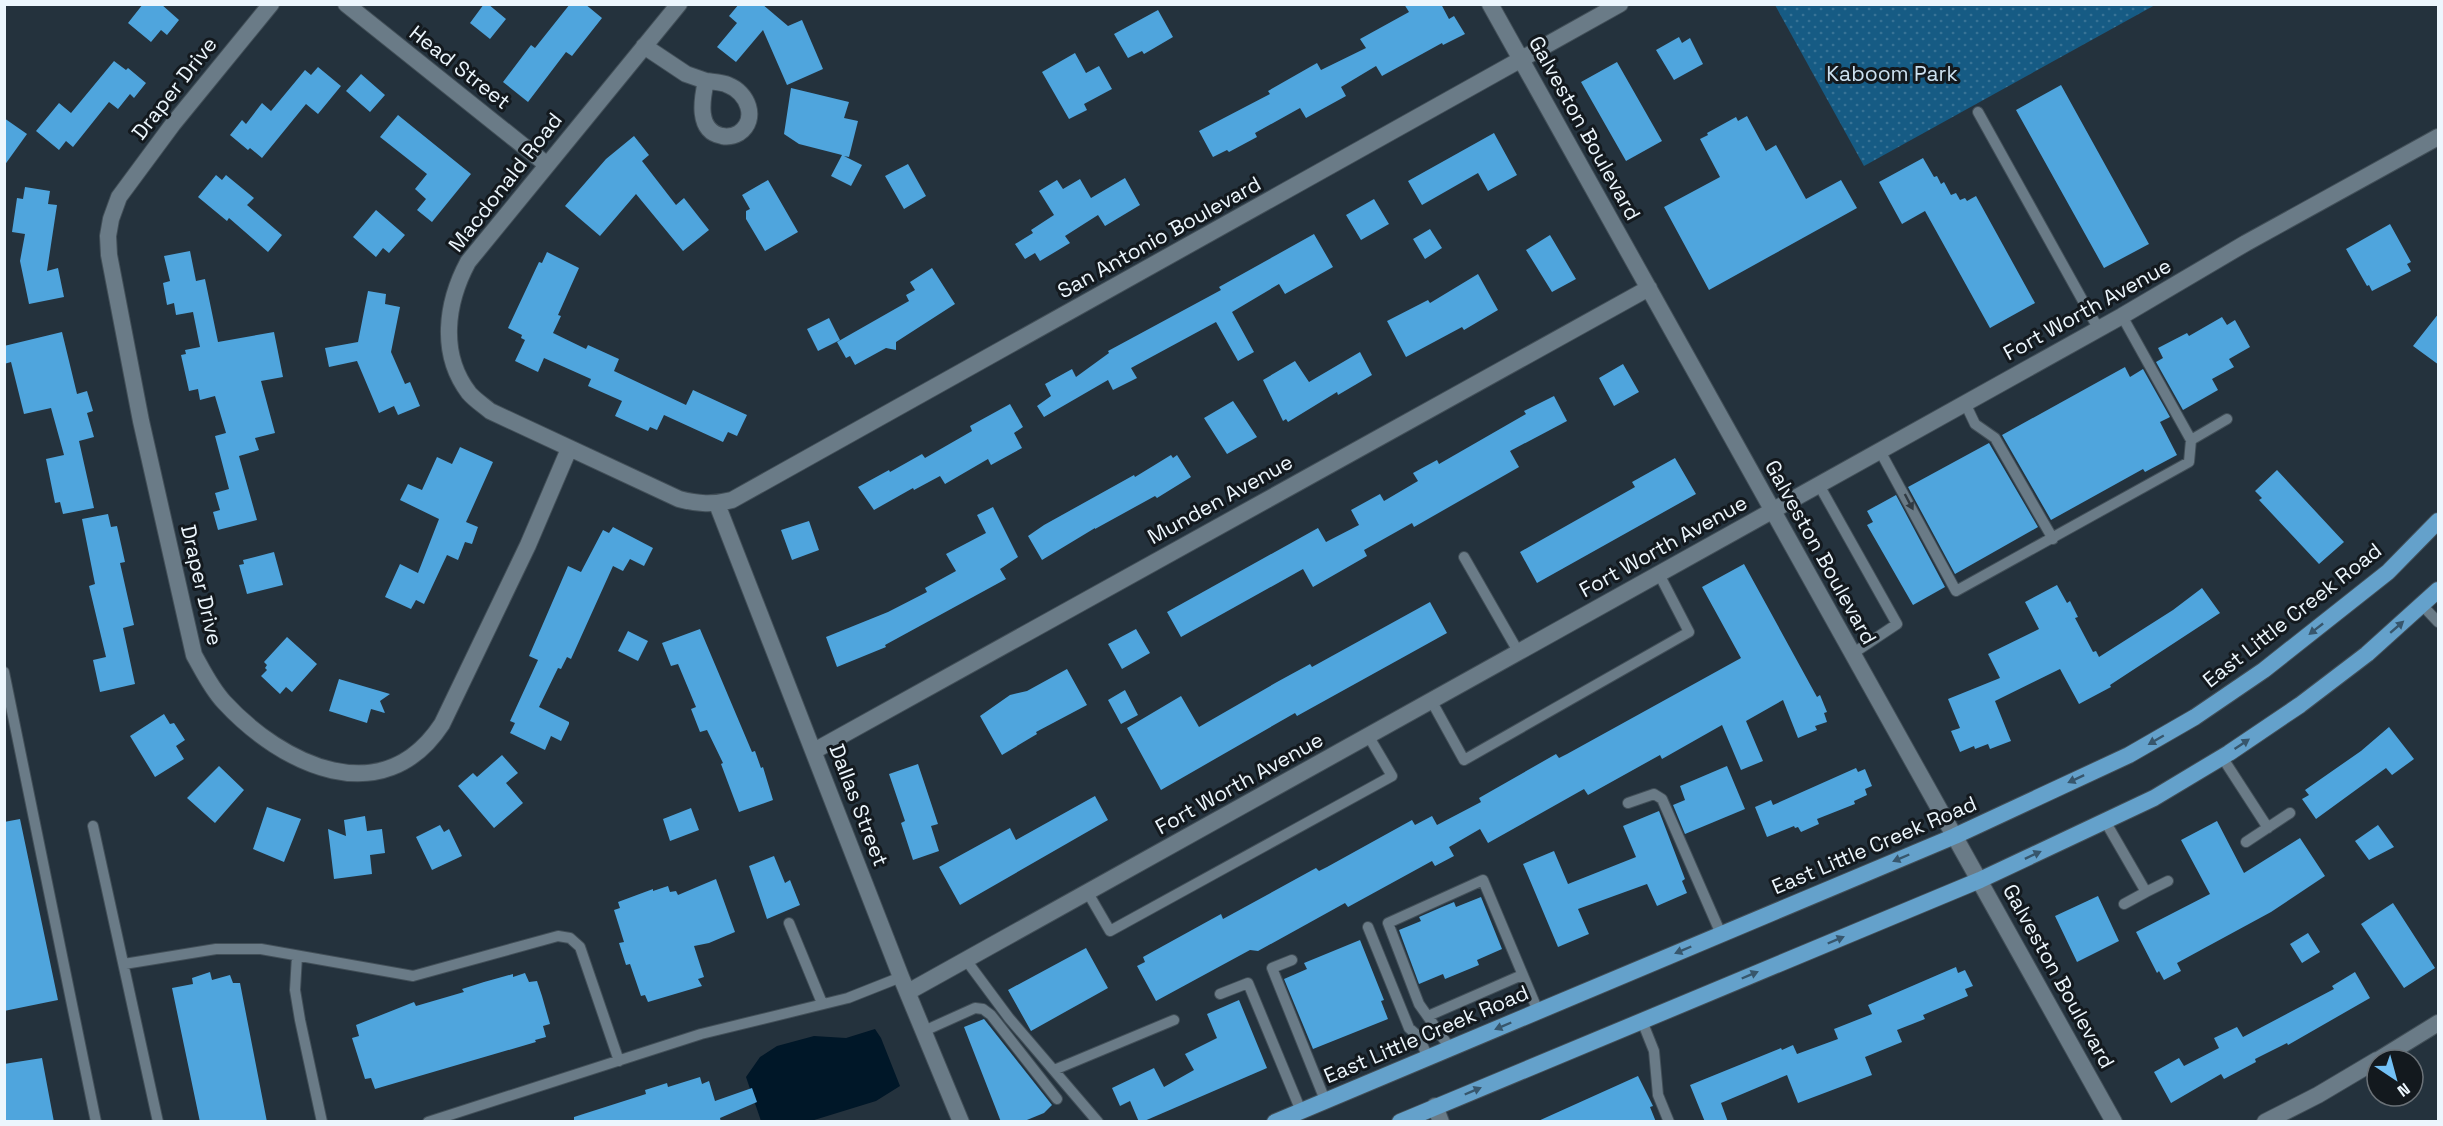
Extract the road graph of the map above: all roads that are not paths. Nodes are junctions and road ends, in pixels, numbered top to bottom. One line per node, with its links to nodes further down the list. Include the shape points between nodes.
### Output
1 (271, 4): 18 (street, Draper Drive, via 119,197 108,236 141,420 189,633 194,655 209,682 247,723 302,762 351,774 377,772 401,764 417,753 442,724 528,545)
2 (346, 4): 11 (street, Head Street)
3 (679, 4): 6 (street, Macdonald Road)
4 (1490, 4): 7 (street, Galveston Boulevard)
5 (1620, 4): 7 (street, San Antonio Boulevard)
6 (644, 46): 8 (street, via 686,74); 11 (street, Macdonald Road)
7 (1521, 60): 12 (street, Galveston Boulevard); 21 (street, San Antonio Boulevard, via 926,394 732,500)
8 (706, 81)
9 (1978, 112): 14 (lane)
10 (2439, 137): 13 (street, Fort Worth Avenue)
11 (546, 164): 18 (street, Macdonald Road, via 468,262 454,292 448,333 459,378 471,395 490,411)
12 (1649, 288): 22 (street, Galveston Boulevard); 35 (street, Munden Avenue)
13 (2122, 316): 14 (street, Fort Worth Avenue); 17 (lane)
14 (2098, 328): 15 (street, Fort Worth Avenue)
15 (1965, 403): 19 (street, Fort Worth Avenue); 24 (lane, via 1975,424 1995,438)
16 (2227, 419): 17 (lane)
17 (2191, 440): 24 (lane, via 2189,462)
18 (569, 449): 21 (street, Macdonald Road, via 679,499)
19 (1880, 451): 20 (street, Fort Worth Avenue); 24 (lane, one-way to 24, via 1956,591)
20 (1819, 485): 22 (street, Fort Worth Avenue); 31 (lane, via 1897,624)
21 (717, 504): 35 (street, Dallas Street)
22 (1773, 510): 26 (street, Fort Worth Avenue); 31 (street, Galveston Boulevard)
23 (2439, 521): 42 (main road, East Little Creek Road, one-way to 42, via 2388,572 2337,613 2195,717 2129,755)
24 (2053, 539)
25 (1464, 557): 30 (lane)
26 (1659, 574): 30 (street, Fort Worth Avenue); 33 (lane, via 1689,632 1464,760)
27 (2439, 590): 28 (main road)
28 (2422, 605): 29 (lane); 36 (main road, one-way to 28, via 2300,705 2367,654)
29 (2439, 622)
30 (1519, 653): 33 (street, Fort Worth Avenue)
31 (1852, 654): 42 (street, Galveston Boulevard)
32 (4, 672): 76 (lane)
33 (1432, 702): 34 (street, Fort Worth Avenue)
34 (1369, 737): 47 (street, Fort Worth Avenue); 47 (lane, via 1392,776 1110,931)
35 (814, 751): 57 (street, Dallas Street)
36 (2222, 757): 39 (main road, via 2154,798); 41 (lane)
37 (1628, 803): 51 (lane, via 1654,794 1662,799)
38 (2290, 813): 41 (lane)
39 (2105, 821): 44 (main road, one-way to 39); 46 (lane)
40 (93, 826): 55 (lane)
41 (2268, 828): 43 (lane)
42 (1955, 836): 44 (street, Galveston Boulevard); 51 (main road, East Little Creek Road, one-way to 51)
43 (2246, 842)
44 (1980, 880): 63 (main road, one-way to 44); 85 (street, Galveston Boulevard)
45 (2168, 881): 46 (lane)
46 (2146, 892): 48 (lane)
47 (1088, 893): 53 (street, Fort Worth Avenue)
48 (2124, 904)
49 (789, 923): 59 (lane)
50 (1368, 927): 68 (lane, via 1409,1028 1418,1036)
51 (1721, 934): 60 (main road, East Little Creek Road, one-way to 60)
52 (297, 956): 55 (lane, via 261,949 216,949); 69 (lane, via 413,976 558,936 570,938 580,947); 78 (lane, via 298,1010)
53 (966, 960): 57 (street, Fort Worth Avenue); 71 (lane)
54 (1293, 960): 73 (lane, via 1272,968)
55 (124, 964): 77 (lane)
56 (1522, 975): 60 (lane); 61 (lane); 61 (lane, via 1483,880 1388,923 1419,1004)
57 (904, 984): 59 (lane); 65 (street, Dallas Street)
58 (1220, 994): 74 (lane, via 1248,983)
59 (822, 1004): 69 (lane, via 701,1034)
60 (1538, 1011): 66 (main road, East Little Creek Road, one-way to 66)
61 (1428, 1016): 66 (lane)
62 (1174, 1020): 71 (lane)
63 (1642, 1021): 75 (main road, one-way to 63); 84 (lane, via 1654,1051 1658,1095)
64 (2439, 1023): 67 (street)
65 (924, 1031): 72 (lane, via 975,1008 983,1010); 80 (street, Dallas Street)
66 (1450, 1048): 68 (main road, East Little Creek Road)
67 (2397, 1048)
68 (1428, 1057): 73 (main road, East Little Creek Road)
69 (619, 1060): 79 (lane)
70 (2365, 1067): 86 (street)
71 (1054, 1070): 81 (lane)
72 (1057, 1099)
73 (1325, 1100): 74 (main road, East Little Creek Road)
74 (1300, 1111): 82 (main road, East Little Creek Road)
75 (1438, 1114): 83 (main road)
76 (96, 1122)
77 (158, 1122)
78 (322, 1122)
79 (428, 1122)
80 (961, 1122)
81 (1098, 1122)
82 (1275, 1122)
83 (1400, 1122)
84 (1669, 1122)
85 (2114, 1122)
86 (2265, 1122)

